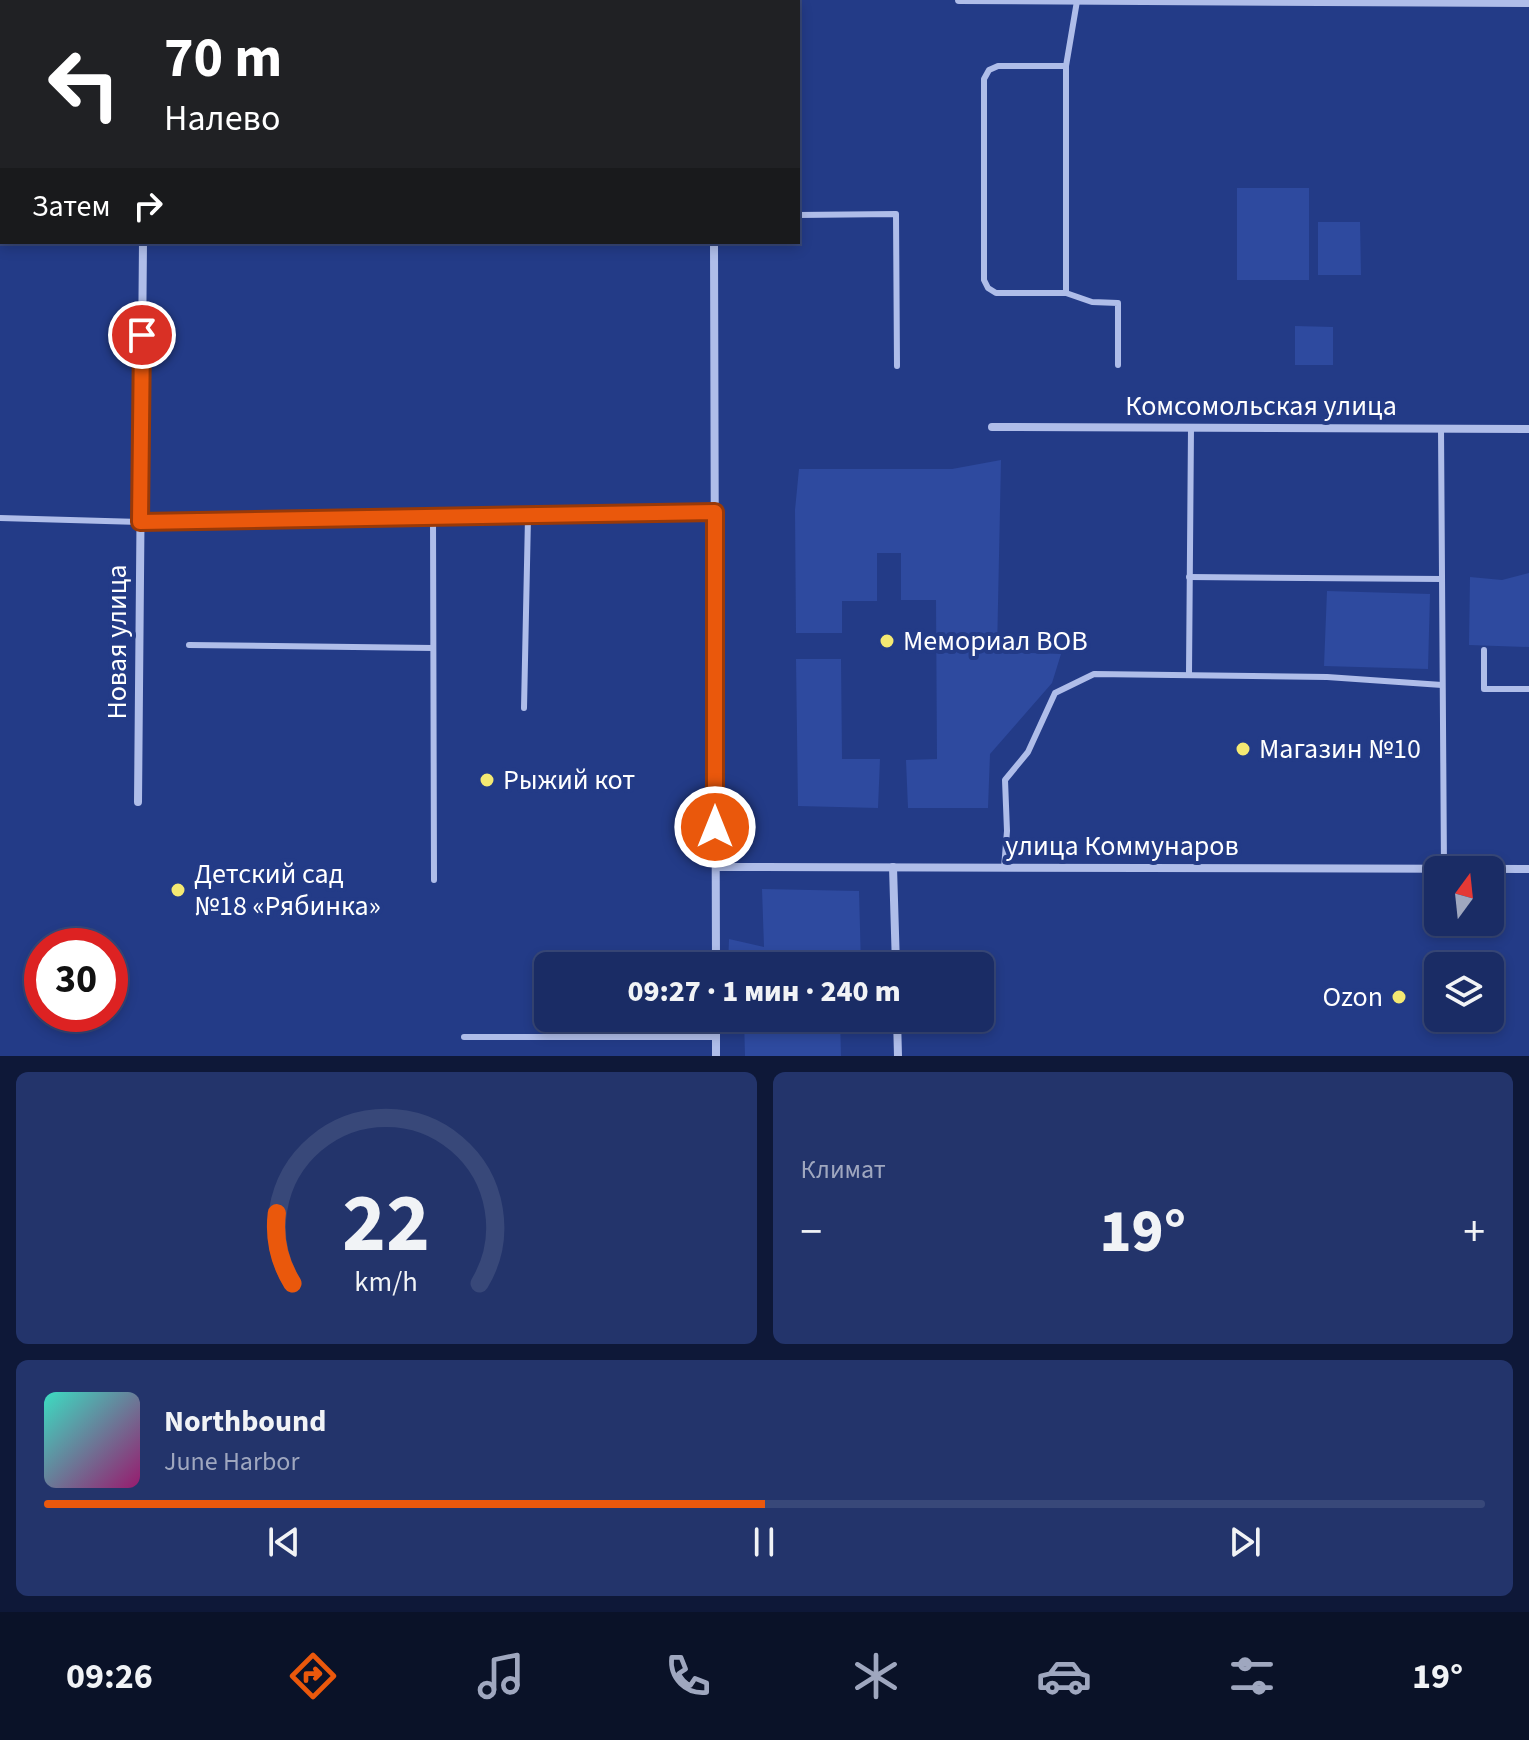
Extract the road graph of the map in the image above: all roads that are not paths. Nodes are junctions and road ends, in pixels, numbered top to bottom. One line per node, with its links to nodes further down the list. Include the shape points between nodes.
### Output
1 (959, 0): 2 (street)
2 (1077, 1): 3 (street); 4 (lane)
3 (1523, 2)
4 (1066, 66): 8 (lane); 8 (lane, via 998,66 985,74 984,280 996,293)
5 (800, 215): 10 (lane, via 896,214)
6 (143, 244): 19 (street, Новая улица)
7 (714, 244): 15 (street)
8 (1066, 293): 9 (lane, via 1118,303)
9 (1118, 365)
10 (897, 366)
11 (992, 427): 12 (street, Комсомольская улица)
12 (1191, 428): 13 (street, Комсомольская улица); 20 (lane)
13 (1441, 429): 14 (street, Комсомольская улица); 21 (lane)
14 (1529, 429)
15 (715, 512): 16 (lane); 31 (street)
16 (528, 517): 18 (lane); 28 (lane)
17 (0, 518): 19 (lane)
18 (433, 519): 19 (lane); 23 (lane)
19 (140, 522): 29 (street, Новая улица)
20 (1189, 577): 21 (lane); 25 (lane)
21 (1442, 579): 26 (lane)
22 (189, 645): 23 (lane)
23 (433, 648): 37 (lane)
24 (1484, 650): 27 (lane, via 1484,689)
25 (1189, 674): 26 (lane); 33 (lane, via 1094,674 1055,693 1028,752 1005,780)
26 (1442, 685): 30 (lane)
27 (1529, 689)
28 (524, 708)
29 (138, 802)
30 (1444, 856)
31 (716, 867): 32 (street, улица Коммунаров); 38 (street)
32 (893, 867): 33 (street, улица Коммунаров); 39 (street)
33 (1004, 868): 34 (street, улица Коммунаров)
34 (1424, 869)
35 (1504, 869): 36 (street, улица Коммунаров)
36 (1529, 869)
37 (434, 880)
38 (716, 952)
39 (896, 952)
40 (716, 1032): 43 (street)
41 (897, 1032): 45 (street)
42 (464, 1037): 43 (lane)
43 (716, 1037): 44 (street)
44 (716, 1056)
45 (898, 1056)

